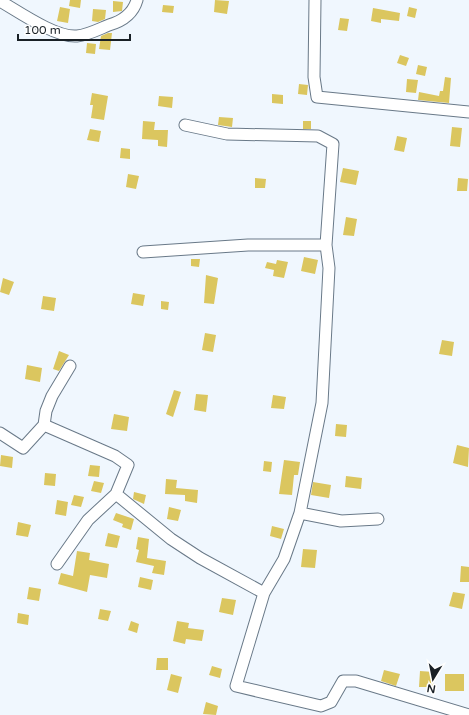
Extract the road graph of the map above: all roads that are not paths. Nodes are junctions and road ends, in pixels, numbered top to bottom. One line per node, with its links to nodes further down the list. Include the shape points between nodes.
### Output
1 (137, 0): 3 (street, via 134,9 126,17 78,36 65,35 53,30)
2 (315, 0): 4 (street, via 314,77 318,97)
3 (0, 1)
4 (469, 112)
5 (185, 125): 6 (street, via 227,134 318,136 333,144)
6 (326, 245): 7 (street); 12 (street, via 329,268 322,403)
7 (143, 252)
8 (70, 366): 9 (street, via 52,396)
9 (44, 425): 10 (street, via 23,448); 11 (street, via 115,456 128,465)
10 (0, 433)
11 (116, 494): 14 (street, via 88,520); 15 (street, via 170,539)
12 (300, 514): 13 (street, via 341,521); 15 (street, via 284,559)
13 (378, 519)
14 (57, 564)
15 (264, 593): 16 (street, via 236,686 321,706 331,702 343,681 356,681)
16 (469, 715)

